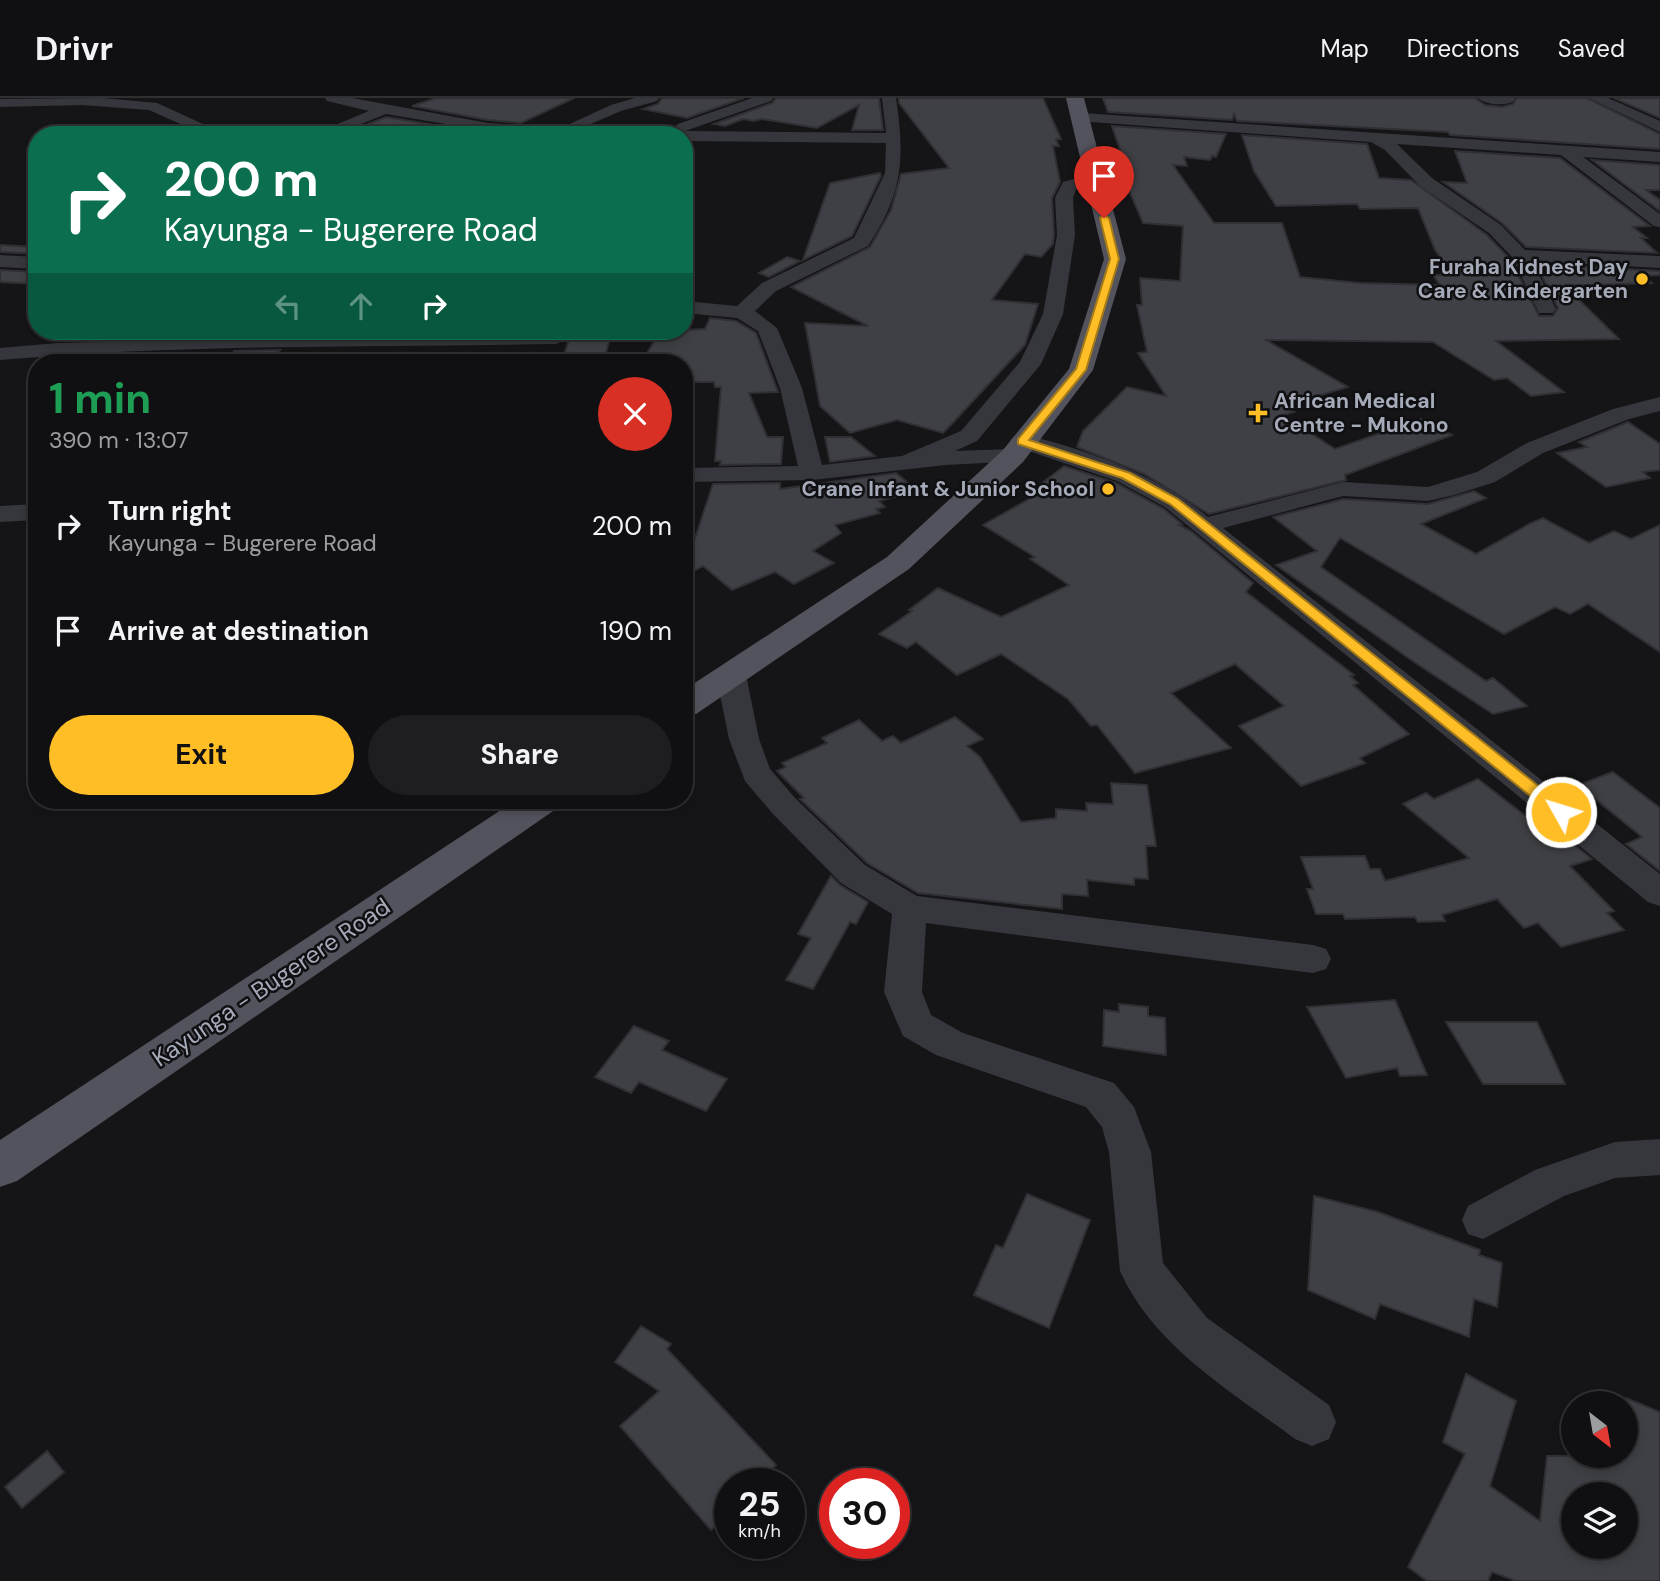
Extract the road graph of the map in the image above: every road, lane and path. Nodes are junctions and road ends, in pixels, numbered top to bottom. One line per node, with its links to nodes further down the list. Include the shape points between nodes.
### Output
1 (332, 98): 10 (street)
2 (652, 98): 14 (street)
3 (766, 98): 15 (street)
4 (889, 98): 18 (street)
5 (1485, 98): 7 (street)
6 (1596, 98): 16 (street)
7 (1507, 100)
8 (0, 103): 11 (street, via 82,101 152,106)
9 (1079, 108): 19 (street); 22 (main road)
10 (384, 110): 12 (street); 13 (street)
11 (198, 126)
12 (342, 126)
13 (481, 126)
14 (572, 126)
15 (684, 126)
16 (1660, 127)
17 (693, 136): 18 (street)
18 (894, 138): 30 (street, via 893,173 861,242 769,287)
19 (1377, 139): 20 (street); 24 (street, via 1426,181 1495,229)
20 (1564, 150): 21 (street); 23 (street)
21 (1660, 157)
22 (1094, 178): 34 (main road, via 1115,259 1081,370); 35 (street, via 1069,186 1064,198 1066,235 1053,314 1030,364 969,436)
23 (1660, 222)
24 (1520, 255): 26 (street); 29 (street)
25 (0, 261): 27 (street)
26 (1660, 262)
27 (28, 263)
28 (693, 308): 30 (street)
29 (1546, 309)
30 (742, 313): 36 (street, via 767,328 791,388)
31 (465, 340): 32 (street)
32 (0, 354)
33 (1660, 404): 40 (street, via 1535,447 1486,477 1445,490 1428,494 1343,489)
34 (1017, 449): 35 (street); 40 (street, via 1126,476); 41 (main road, via 898,563)
35 (908, 462): 36 (street)
36 (812, 473): 37 (street)
37 (693, 475)
38 (28, 512): 39 (street)
39 (0, 514)
40 (1205, 525): 44 (street)
41 (731, 675): 42 (main road); 45 (street, via 744,738 757,773 853,874)
42 (693, 700)
43 (530, 809): 48 (main road, Kayunga - Bugerere Road)
44 (1660, 893)
45 (910, 908): 46 (street); 50 (street, via 903,992 916,1025 950,1044 1100,1096 1121,1119 1130,1152 1142,1270 1191,1334)
46 (1313, 959)
47 (1660, 1157): 49 (street, via 1615,1160 1550,1183)
48 (0, 1166)
49 (1483, 1220)
50 (1312, 1422)

